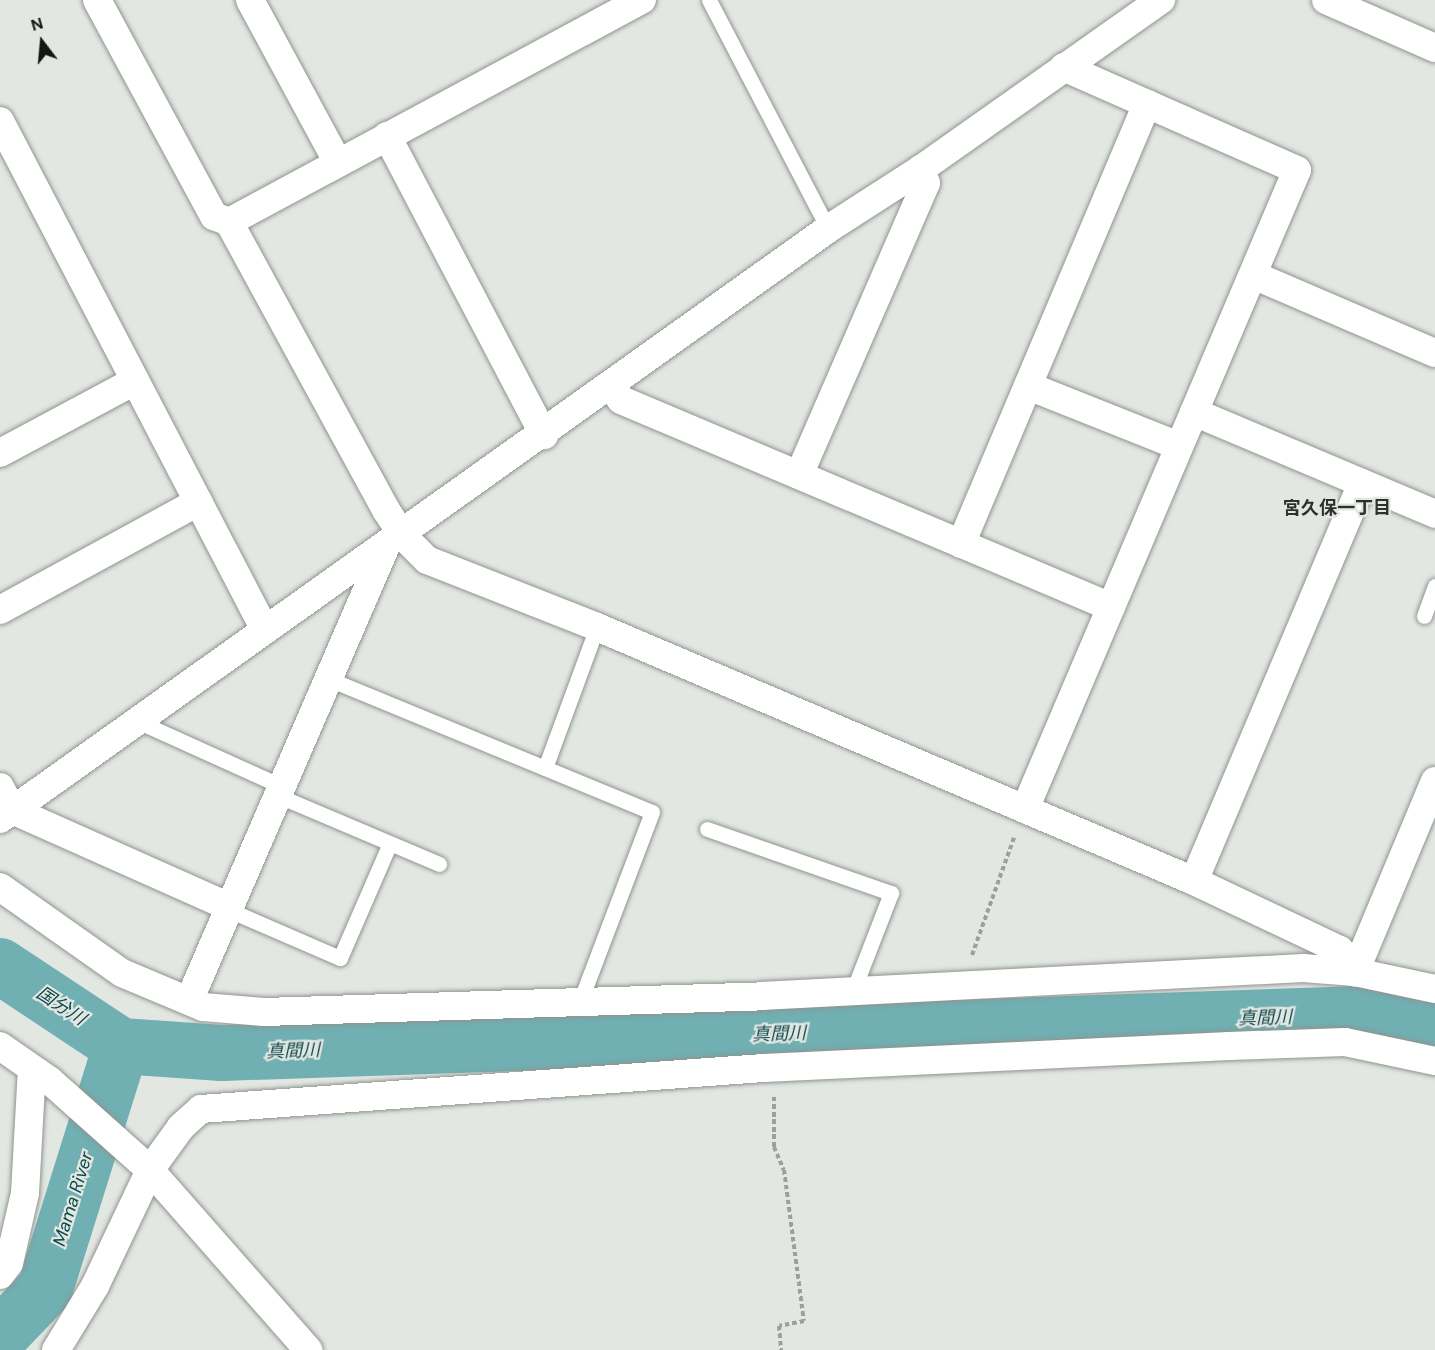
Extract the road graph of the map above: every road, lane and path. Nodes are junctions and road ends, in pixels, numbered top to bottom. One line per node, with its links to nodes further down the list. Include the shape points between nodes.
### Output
1 (97, 0): 14 (street, via 214,216)
2 (642, 0): 10 (street)
3 (709, 0): 15 (lane)
4 (1161, 0): 8 (street)
5 (1326, 0): 7 (street)
6 (255, 2): 12 (street)
7 (1435, 48)
8 (1064, 67): 9 (street); 13 (street)
9 (1147, 104): 16 (street, via 1297,170); 19 (street)
10 (387, 136): 12 (street); 22 (street)
11 (4, 138): 18 (street)
12 (337, 161): 14 (street)
13 (921, 169): 15 (street); 25 (street, via 926,183)
14 (229, 222): 29 (street)
15 (828, 229): 20 (street)
16 (1252, 275): 17 (street); 21 (street)
17 (1435, 353)
18 (135, 381): 24 (street); 27 (street)
19 (1028, 386): 23 (street); 30 (street)
20 (611, 387): 22 (street); 25 (street, via 621,400)
21 (1194, 412): 23 (street); 26 (street)
22 (544, 435): 29 (street)
23 (1179, 446): 32 (street)
24 (0, 453)
25 (799, 475): 30 (street)
26 (1362, 483): 28 (street); 48 (street)
27 (198, 502): 33 (street); 36 (street)
28 (1435, 514)
29 (394, 542): 35 (street, via 427,560); 36 (street); 37 (street)
30 (961, 544): 32 (street)
31 (1435, 586): 34 (lane)
32 (1111, 607): 43 (street)
33 (0, 610)
34 (1424, 616)
35 (597, 627): 39 (lane); 43 (street)
36 (265, 630): 38 (street)
37 (329, 680): 39 (lane); 41 (street)
38 (137, 721): 41 (lane); 42 (street)
39 (545, 768): 56 (lane, via 652,812)
40 (1435, 781): 44 (street)
41 (281, 791): 46 (lane); 50 (street)
42 (4, 806): 50 (street)
43 (1025, 809): 48 (street); 52 (path)
44 (1427, 819): 51 (street)
45 (707, 829): 54 (lane, via 891,893)
46 (390, 843): 47 (lane); 50 (lane, via 340,958)
47 (439, 864)
48 (1194, 881): 51 (street, via 1340,950)
49 (0, 887): 55 (street, via 122,973)
50 (230, 909): 55 (street)
51 (1355, 972): 52 (street, via 1303,968); 53 (street)
52 (960, 986): 54 (street)
53 (1435, 989)
54 (853, 991): 56 (street)
55 (189, 1001): 56 (street, via 203,1007 264,1011)
56 (580, 1002)
57 (0, 1046): 60 (street)
58 (1435, 1061): 59 (street, via 1345,1042)
59 (764, 1068): 61 (street, via 201,1109 181,1127); 65 (path, via 774,1090 774,1147 784,1170 804,1321 779,1326)
60 (41, 1074): 61 (street); 62 (street, via 26,1193 9,1263)
61 (150, 1170): 63 (street, via 95,1286); 64 (street)
62 (0, 1275)
63 (56, 1350)
64 (308, 1350)
65 (781, 1350)

